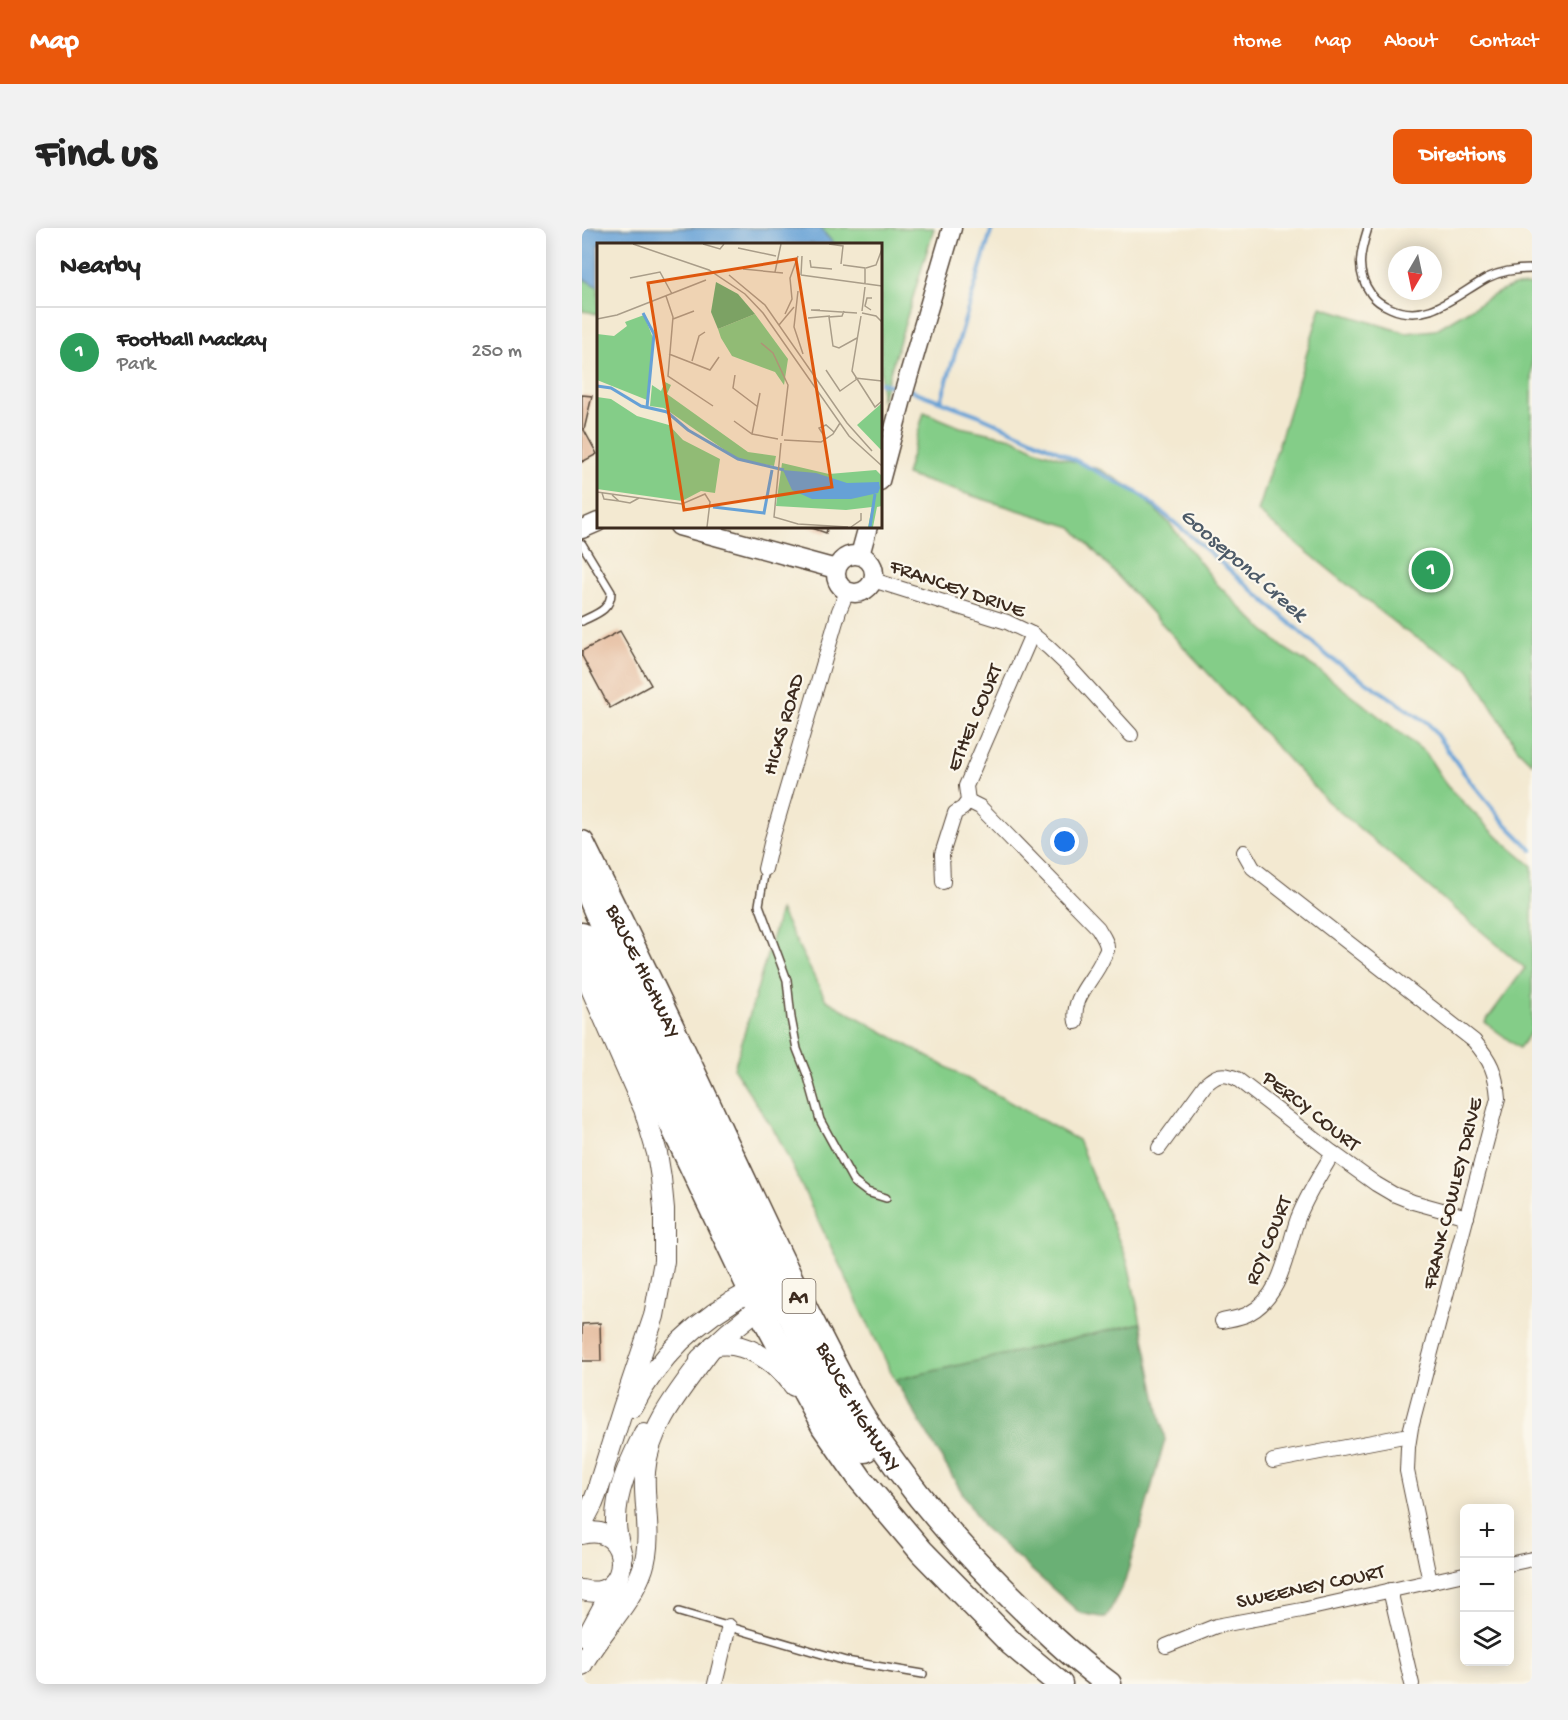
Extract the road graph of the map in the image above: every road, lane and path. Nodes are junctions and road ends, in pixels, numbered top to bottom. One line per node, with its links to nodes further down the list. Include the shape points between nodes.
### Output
1 (952, 228): 4 (street)
2 (1368, 228): 3 (lane, via 1360,268 1364,282 1373,297 1397,312 1432,310 1494,275)
3 (1532, 269)
4 (882, 473)
5 (597, 522): 8 (street)
6 (687, 528): 11 (street)
7 (867, 528): 10 (street)
8 (582, 529)
9 (582, 544): 14 (lane, via 611,592 606,609)
10 (860, 555): 11 (street, via 842,559); 12 (street, via 872,564)
11 (836, 569): 13 (street, via 838,585)
12 (873, 580): 13 (street, via 860,593); 15 (street, FRANCEY DRIVE, via 1007,622)
13 (847, 592): 20 (street, HICKS ROAD)
14 (582, 621)
15 (1032, 634): 16 (street, FRANCEY DRIVE, via 1070,668); 17 (street, ETHEL COURT, via 966,786)
16 (1131, 735)
17 (968, 801): 22 (street, ETHEL COURT, via 955,813 942,854); 25 (street, via 980,807 1098,928 1105,941 1107,950 1101,964 1074,1010)
18 (582, 843): 50 (highway, BRUCE HIGHWAY / A1, via 794,1284 862,1416 934,1515)
19 (1244, 852): 29 (street, FRANK COWLEY DRIVE, via 1253,868 1474,1041 1489,1060 1497,1080 1498,1098)
20 (765, 869): 28 (lane, via 759,905 788,980 797,1049 820,1120 854,1182)
21 (582, 878): 30 (highway, via 623,974 764,1271 769,1284)
22 (943, 882)
23 (582, 934): 30 (highway, BRUCE HIGHWAY / A1)
24 (582, 968): 36 (main road, via 644,1108 659,1166 665,1218 664,1260 654,1316)
25 (1076, 1022)
26 (1159, 1148): 27 (street, PERCY COURT, via 1220,1069)
27 (1333, 1154): 29 (street, PERCY COURT, via 1393,1194); 31 (street, ROY COURT, via 1311,1188 1276,1286 1264,1303 1249,1313)
28 (885, 1198)
29 (1467, 1217): 34 (street, FRANK COWLEY DRIVE)
30 (760, 1297): 32 (main road); 33 (highway, BRUCE HIGHWAY / A1); 36 (main road, via 723,1306 663,1360 634,1404); 50 (highway, via 776,1296 784,1307 848,1424 907,1505 1000,1598)
31 (1222, 1321)
32 (711, 1349): 33 (main road, via 724,1344 738,1346 773,1364); 41 (main road, via 675,1385 633,1456 616,1512); 51 (main road, via 651,1442 645,1472 645,1559 633,1589)
33 (824, 1427): 54 (highway, BRUCE HIGHWAY / A1, via 861,1480 922,1552 1012,1644)
34 (1409, 1435): 35 (street); 43 (street, FRANK COWLEY DRIVE, via 1407,1472)
35 (1274, 1461)
36 (599, 1484): 37 (main road)
37 (582, 1524)
38 (582, 1534): 41 (main road, via 606,1535 617,1546)
39 (1532, 1559): 40 (street)
40 (1514, 1563)
41 (621, 1564): 44 (main road, via 614,1582 604,1589); 49 (main road, via 613,1591)
42 (1460, 1575): 43 (street, SWEENEY COURT)
43 (1430, 1582): 45 (street, SWEENEY COURT)
44 (582, 1590)
45 (1390, 1590): 48 (street, SWEENEY COURT, via 1216,1626); 56 (street)
46 (679, 1612): 47 (lane)
47 (729, 1626): 52 (lane, via 846,1661); 53 (street)
48 (1166, 1646)
49 (582, 1647)
50 (1066, 1651): 55 (highway, BRUCE HIGHWAY / A1)
51 (582, 1665)
52 (923, 1674)
53 (714, 1684)
54 (1060, 1684)
55 (1109, 1684)
56 (1412, 1684)

